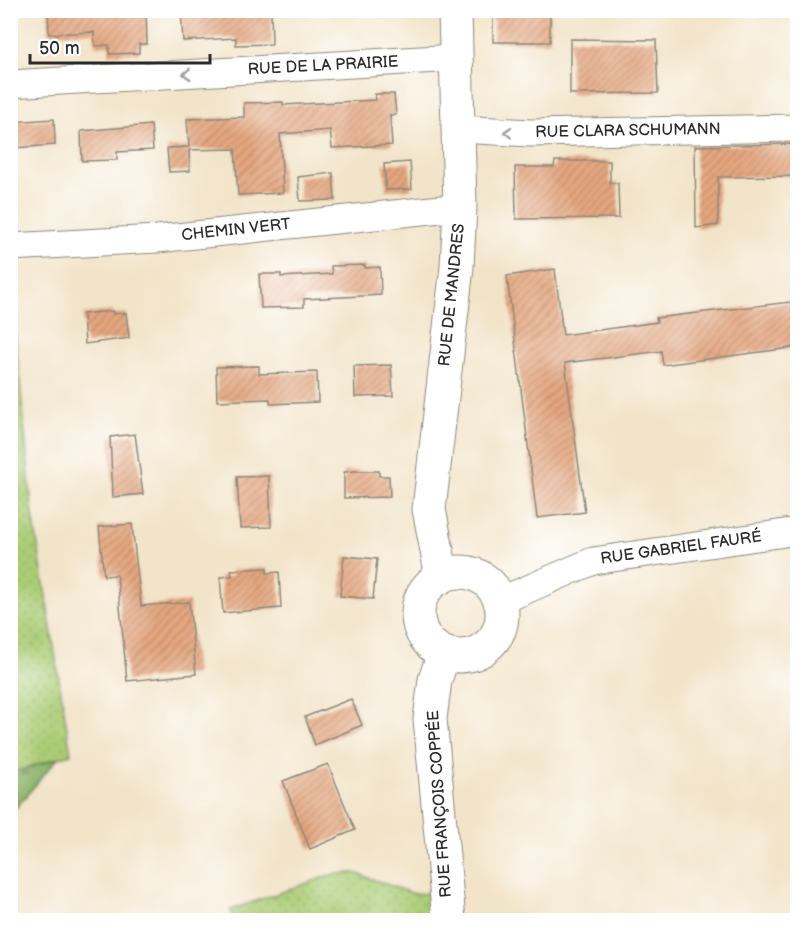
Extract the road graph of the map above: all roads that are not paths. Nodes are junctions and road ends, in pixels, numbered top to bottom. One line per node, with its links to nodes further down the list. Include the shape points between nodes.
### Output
1 (455, 10): 2 (street, RUE DE MANDRES)
2 (455, 58): 3 (street, RUE DE LA PRAIRIE, one-way to 3); 5 (street, RUE DE MANDRES)
3 (10, 84)
4 (798, 128): 5 (street, RUE CLARA SCHUMANN, one-way to 5, via 531,133)
5 (458, 129): 6 (street, RUE DE MANDRES)
6 (460, 207): 7 (street, CHEMIN VERT, via 156,239); 9 (street, RUE DE MANDRES, via 458,267 429,509)
7 (10, 247)
8 (798, 531): 10 (street, RUE GABRIEL FAURÉ, via 592,561)
9 (442, 577): 10 (street, via 465,573 476,576 495,591); 11 (street, via 424,593 418,616 426,638)
10 (500, 601): 11 (street, via 501,625 489,645 468,656)
11 (444, 653): 12 (street, RUE FRANÇOIS COPPÉE, via 435,680 430,718)
12 (449, 921)

